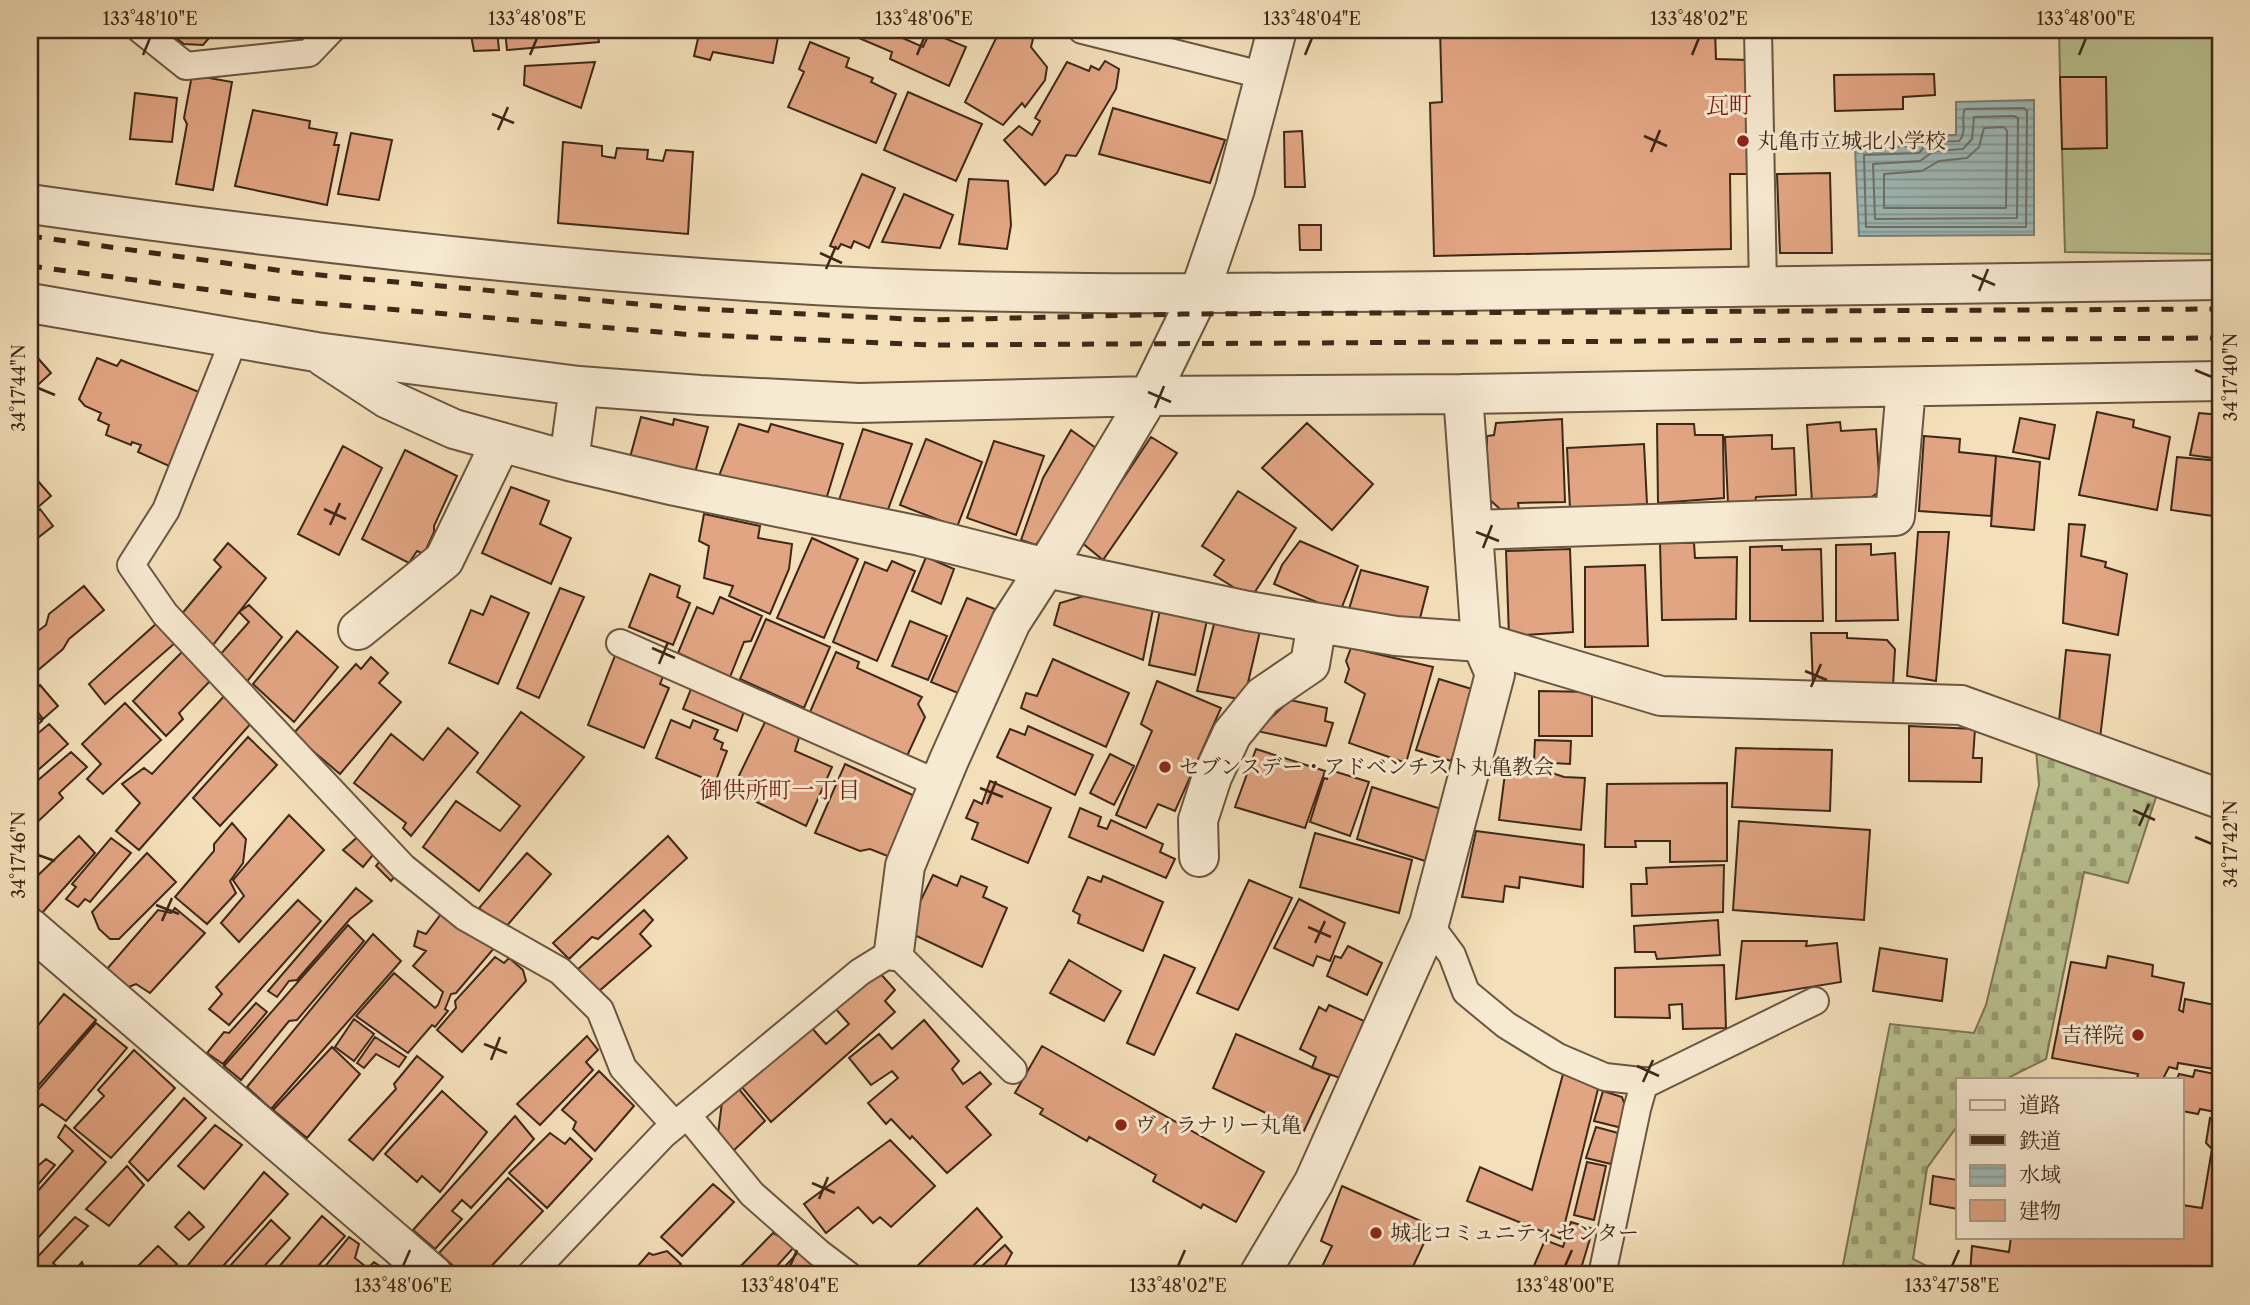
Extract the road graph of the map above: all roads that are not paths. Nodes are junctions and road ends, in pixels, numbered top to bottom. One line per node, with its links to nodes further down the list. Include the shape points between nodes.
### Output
1 (141, 30): 2 (lane, via 186,66 309,53)
2 (331, 30)
3 (1082, 30): 6 (lane)
4 (1277, 30): 6 (street)
5 (1758, 30): 9 (lane)
6 (1266, 76): 10 (street, via 1235,189)
7 (30, 204): 10 (street, via 234,233 676,276 963,291)
8 (2220, 280): 9 (street)
9 (1763, 287): 10 (street)
10 (1199, 293): 18 (street)
11 (30, 303): 12 (street)
12 (235, 337): 13 (street); 36 (lane, via 166,510 131,565 165,614 403,867 465,917 560,971 600,1010 623,1068)
13 (316, 352): 15 (street); 19 (street, via 388,399 454,429)
14 (2220, 381): 16 (street)
15 (579, 386): 18 (street, via 859,403); 20 (street)
16 (1906, 387): 17 (street); 21 (street, via 1895,516)
17 (1463, 394): 18 (street); 21 (street)
18 (1149, 396): 22 (street)
19 (501, 442): 20 (street); 24 (street, via 444,560)
20 (569, 461): 22 (street, via 920,536)
21 (1474, 530): 25 (street)
22 (1046, 568): 23 (street); 27 (street, via 1011,622)
23 (1317, 623): 25 (street, via 1396,636); 29 (street, via 1310,664 1264,696 1232,734 1198,820)
24 (358, 631)
25 (1481, 642): 28 (street, via 1661,696 1961,705); 30 (street, via 1494,674)
26 (620, 643): 27 (lane)
27 (939, 784): 32 (street, via 905,866)
28 (2220, 799)
29 (1199, 857)
30 (1429, 924): 35 (lane, via 1452,955 1466,992 1506,1025 1558,1057 1605,1077); 40 (street, via 1314,1182)
31 (30, 928): 37 (street)
32 (894, 951): 34 (lane); 36 (lane, via 860,972)
33 (1815, 1001): 35 (lane)
34 (1013, 1070)
35 (1645, 1081): 41 (lane)
36 (681, 1120): 38 (lane); 39 (lane, via 752,1194)
37 (433, 1275)
38 (530, 1275)
39 (848, 1275)
40 (1259, 1275)
41 (1602, 1275)

